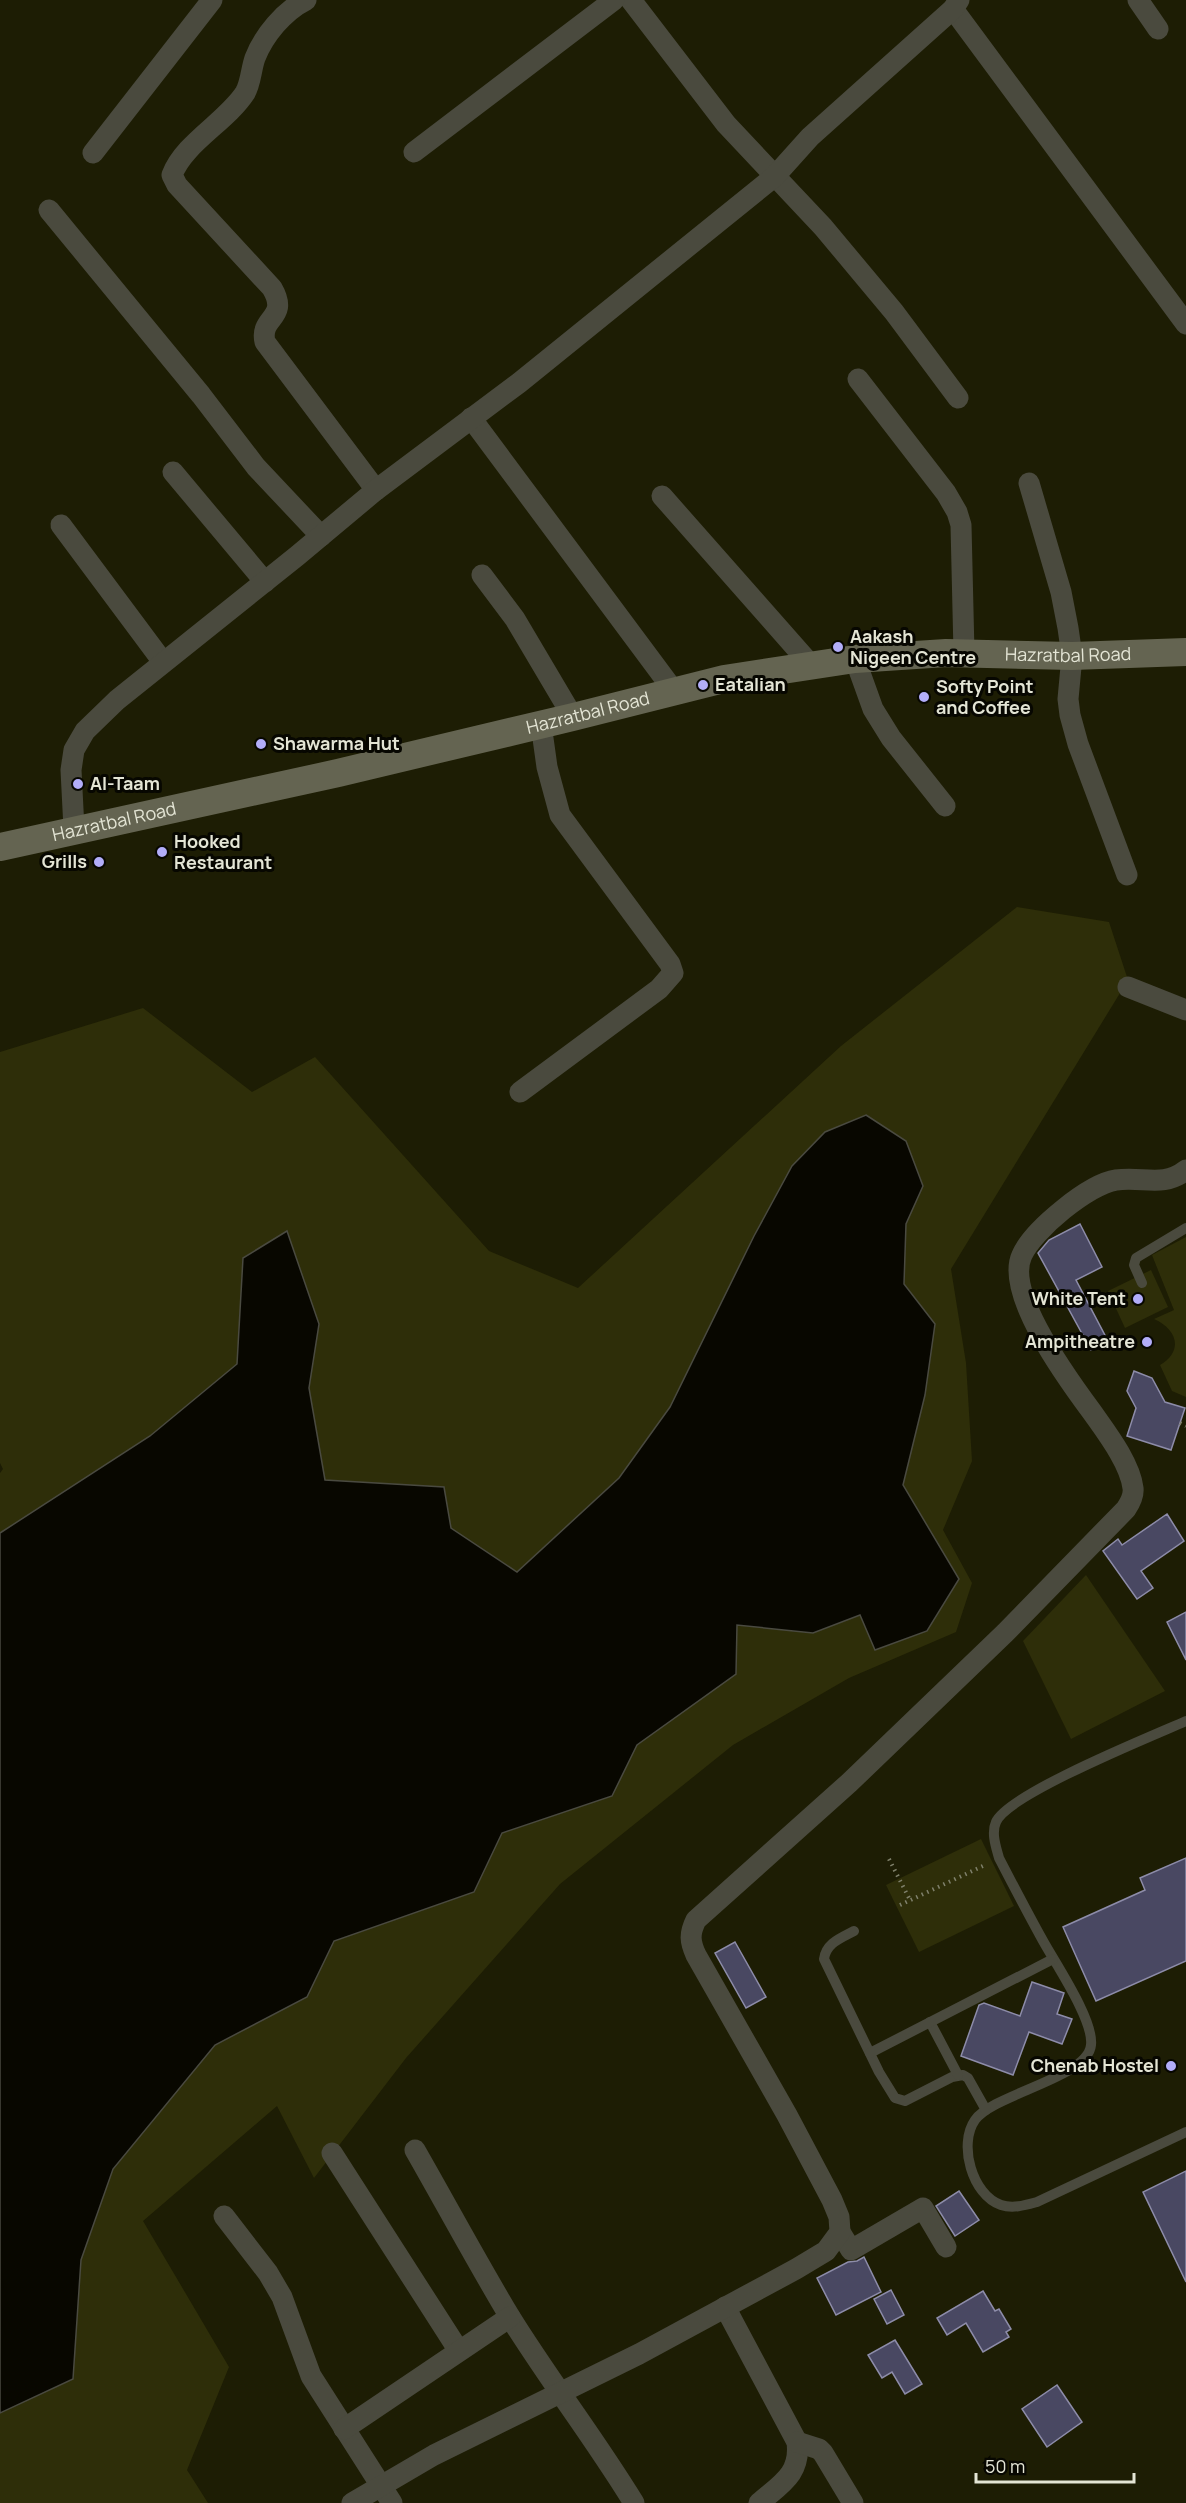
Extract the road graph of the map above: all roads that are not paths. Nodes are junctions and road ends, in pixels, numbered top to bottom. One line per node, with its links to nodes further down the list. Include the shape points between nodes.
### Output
1 (212, 0): 9 (street)
2 (306, 0): 18 (street, via 274,27 255,57 245,93 182,158 172,175 272,288 278,298 278,309 263,334 265,342)
3 (614, 0): 8 (street)
4 (631, 0): 10 (street, via 726,124)
5 (1138, 0): 7 (street)
6 (956, 4): 10 (street, via 810,137); 12 (street)
7 (1158, 29)
8 (414, 152)
9 (93, 153)
10 (775, 176): 14 (street, via 894,312); 15 (street, via 599,320)
11 (49, 210): 21 (street, via 256,467)
12 (1186, 324)
13 (858, 379): 25 (street, via 957,512)
14 (958, 398)
15 (471, 418): 18 (street); 30 (street)
16 (172, 472): 23 (street)
17 (1029, 483): 26 (street, via 1061,592)
18 (376, 490): 21 (street)
19 (662, 496): 29 (street)
20 (61, 525): 28 (street)
21 (321, 536): 23 (street)
22 (482, 575): 31 (street, via 515,620)
23 (265, 582): 28 (street)
24 (1186, 652): 26 (main road, Hazratbal Road)
25 (964, 653): 26 (main road, Hazratbal Road); 27 (main road, Hazratbal Road)
26 (1072, 656): 36 (street, via 1070,715)
27 (855, 659): 29 (main road, Hazratbal Road); 33 (street, via 873,709)
28 (163, 662): 34 (street, via 117,700 79,739 71,771)
29 (812, 665): 30 (main road, Hazratbal Road)
30 (674, 691): 31 (main road, Hazratbal Road)
31 (573, 717): 32 (main road, Hazratbal Road)
32 (542, 724): 34 (main road, Hazratbal Road); 39 (street, via 547,767 560,815 673,973 659,989)
33 (945, 806)
34 (74, 829): 35 (main road, Hazratbal Road)
35 (0, 847)
36 (1127, 875)
37 (1128, 987): 38 (street)
38 (1186, 1010)
39 (520, 1092)
40 (1186, 1170): 54 (street, via 1161,1182 1138,1178 1114,1180 1087,1192 1036,1236 1022,1254 1017,1272 1020,1292 1036,1325 1126,1468 1133,1488 1126,1509 1005,1633 849,1783 696,1920 690,1931 696,1955 832,2200)
41 (1186, 1228): 42 (lane, via 1136,1258 1134,1265)
42 (1142, 1283)
43 (1186, 1721): 45 (lane, via 1052,1781 1003,1812 996,1822 994,1838 999,1858)
44 (854, 1931): 47 (lane, via 829,1945 824,1959)
45 (1053, 1959): 46 (lane); 49 (lane, via 1082,2012 1090,2031 1091,2049 1086,2057 1053,2079)
46 (930, 2022): 47 (lane); 48 (lane)
47 (870, 2053): 48 (lane, via 899,2101)
48 (958, 2075): 49 (lane, via 968,2078)
49 (986, 2110): 50 (lane, via 970,2129 966,2152 974,2177 1000,2205 1018,2207 1037,2202)
50 (1186, 2132)
51 (415, 2150): 57 (street)
52 (332, 2153): 58 (street)
53 (224, 2216): 60 (street, via 282,2297 311,2376)
54 (840, 2232): 55 (street, via 850,2250 923,2208); 56 (street, via 826,2251)
55 (946, 2247)
56 (725, 2307): 59 (street); 61 (street)
57 (510, 2316): 58 (street); 59 (street)
58 (459, 2351): 60 (street)
59 (560, 2392): 62 (street, via 434,2455); 64 (street)
60 (344, 2429): 62 (street)
61 (797, 2442): 65 (street, via 799,2456 787,2479); 66 (street, via 823,2453)
62 (387, 2494): 63 (street)
63 (351, 2503)
64 (634, 2503)
65 (759, 2503)
66 (854, 2503)

